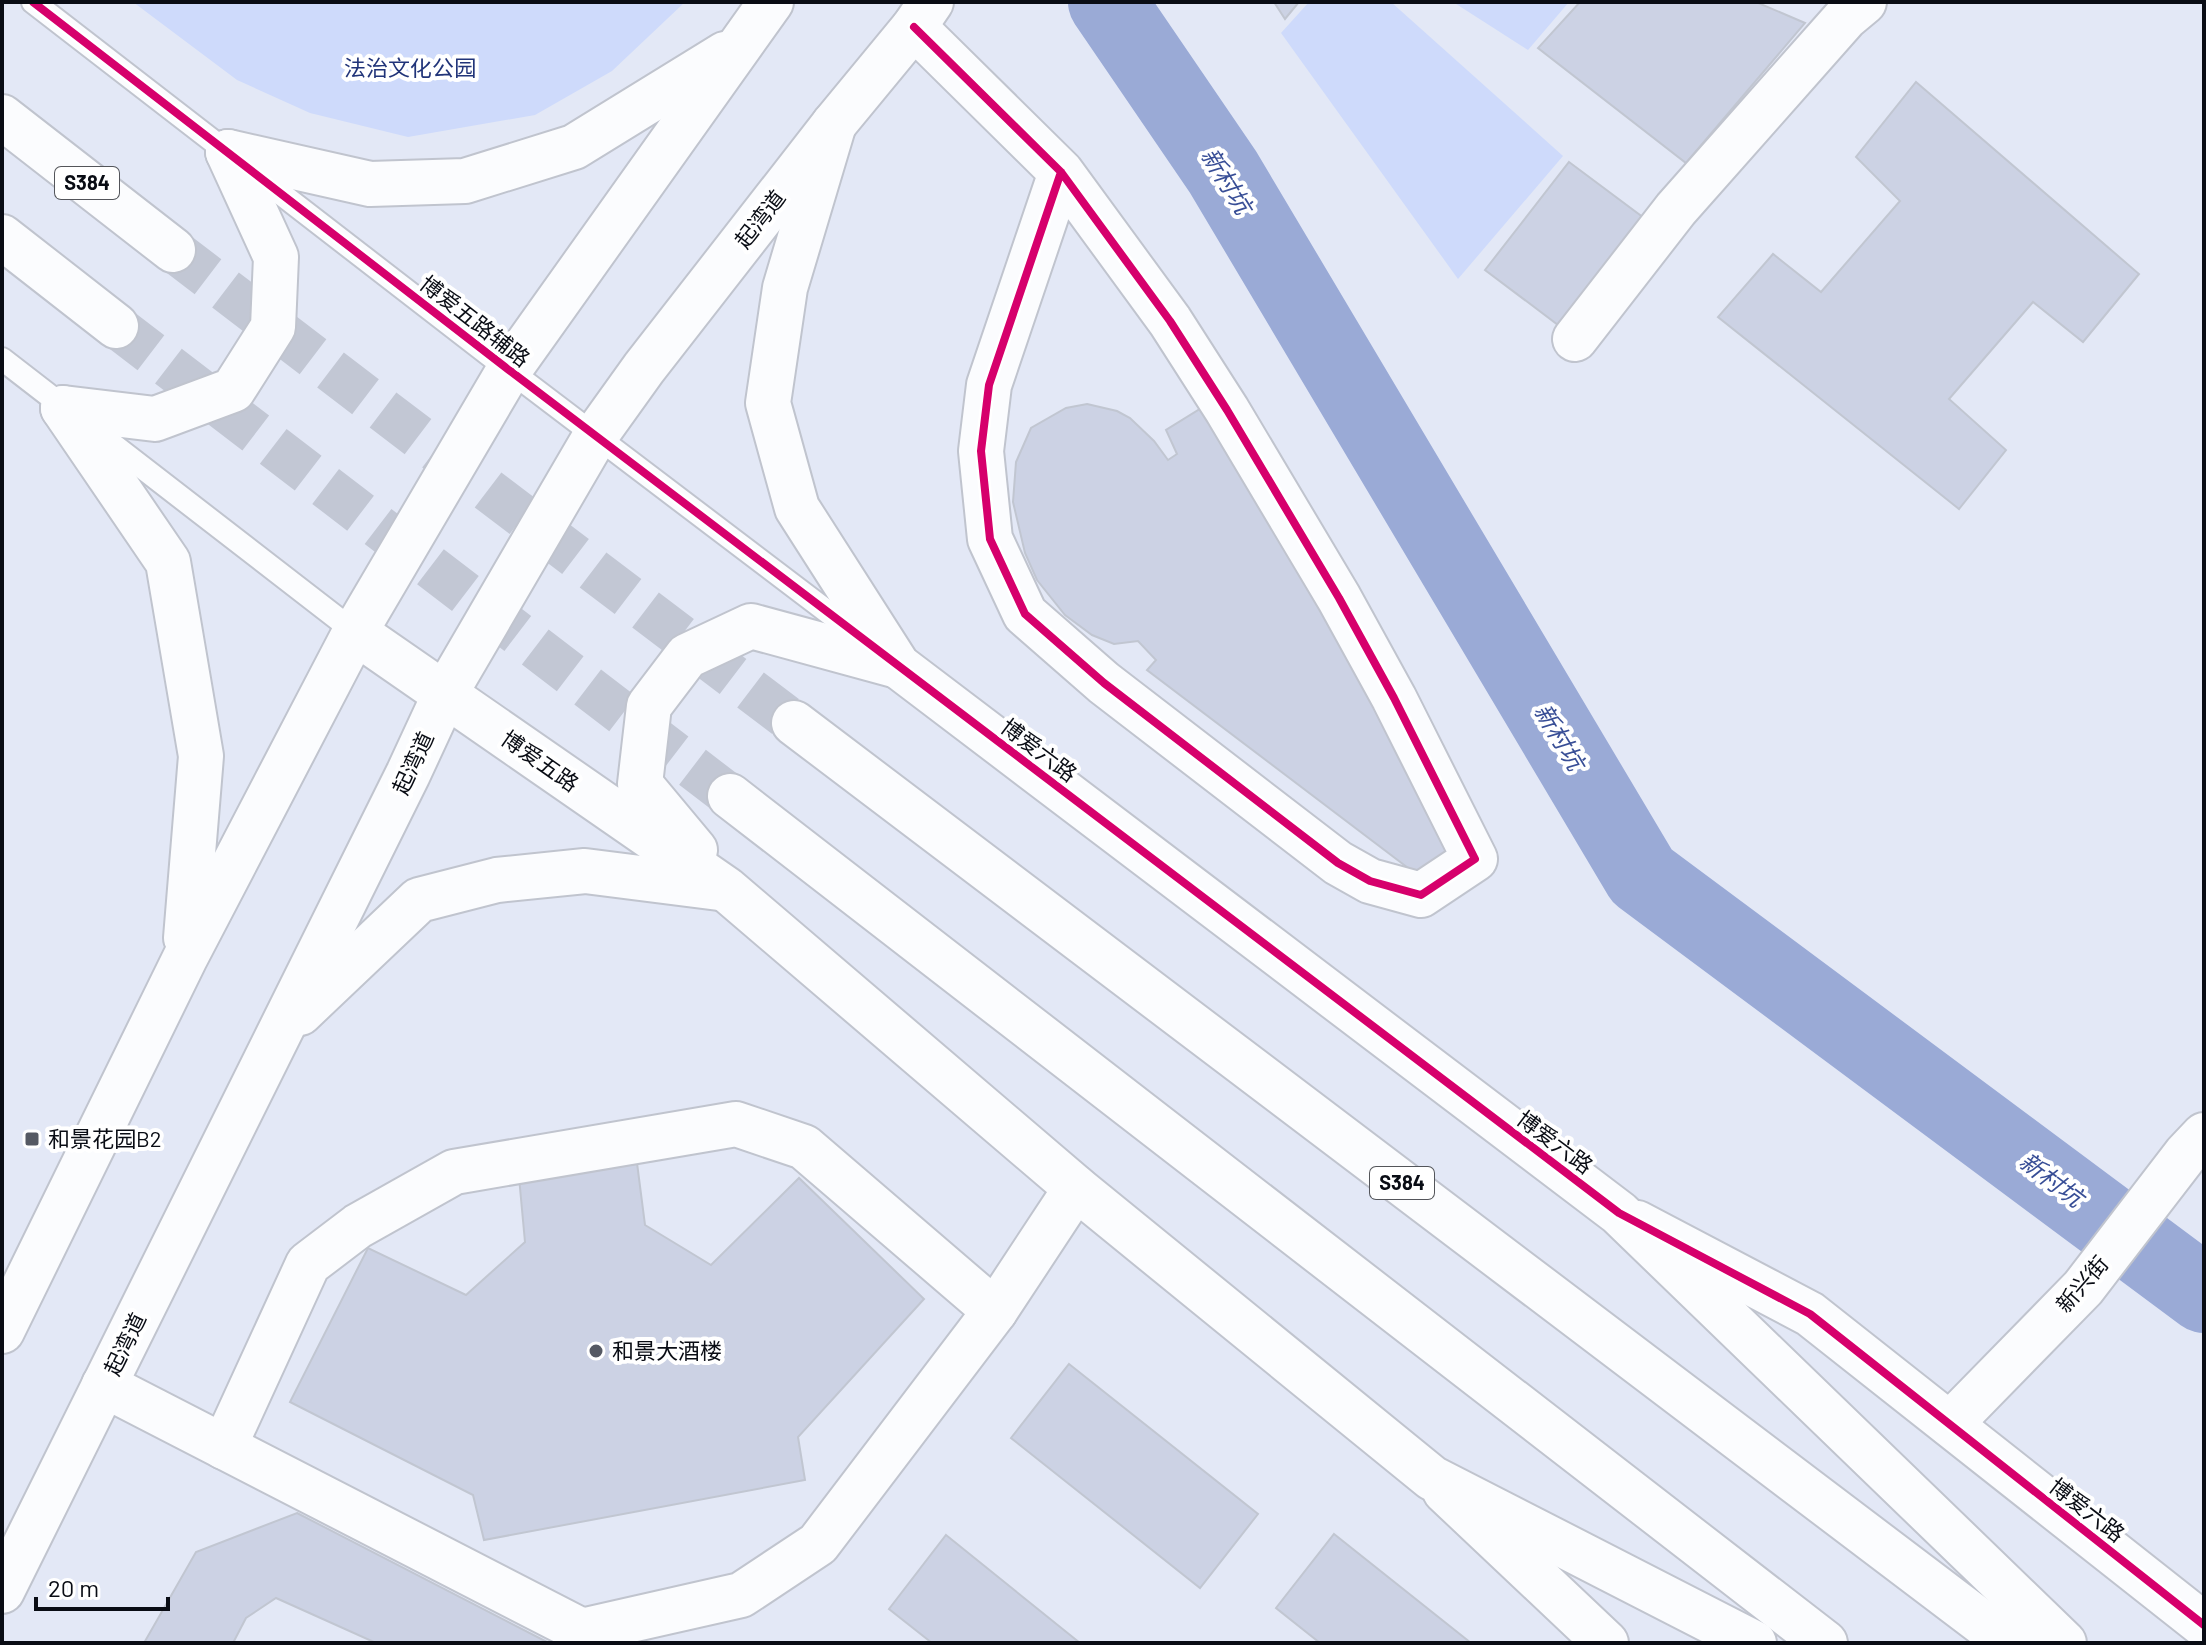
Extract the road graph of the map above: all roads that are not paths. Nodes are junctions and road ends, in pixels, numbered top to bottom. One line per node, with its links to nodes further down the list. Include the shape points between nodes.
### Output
1 (33, 2): 8 (lane, 博爱五路辅路)
2 (771, 2): 5 (main road)
3 (1864, 2): 13 (main road, via 1676,209)
4 (923, 15): 7 (main road, 起湾道); 9 (main road)
5 (740, 44): 8 (main road, via 574,147 465,181 370,184); 15 (main road)
6 (2, 117): 11 (main road, S384)
7 (834, 124): 17 (main road, 起湾道); 19 (main road, via 785,288 768,403 797,508)
8 (228, 152): 15 (lane, 博爱五路辅路); 16 (main road, via 276,257 273,327 233,390 155,419)
9 (1061, 172): 9 (main road, via 989,385 981,451 990,539 1025,614 1104,683 1338,863 1370,881 1421,895 1475,859 1346,610 1227,410 1170,321)
10 (2, 237): 12 (main road)
11 (173, 250)
12 (116, 326)
13 (1575, 339)
14 (2, 359): 16 (lane)
15 (509, 370): 17 (lane, 博爱五路辅路); 18 (main road)
16 (63, 408): 18 (lane); 24 (main road, via 168,562 201,756)
17 (596, 435): 19 (lane, 博爱五路辅路); 20 (main road, 起湾道)
18 (355, 632): 20 (main road, 博爱五路); 24 (main road)
19 (898, 666): 23 (main road, via 751,626 687,656 649,706 640,784); 28 (main road, 博爱六路)
20 (445, 694): 23 (main road, 博爱五路); 25 (main road, 起湾道)
21 (794, 723): 40 (main road, S384)
22 (730, 796): 39 (main road)
23 (726, 889): 25 (main road, via 585,871 497,880 419,900); 27 (main road)
24 (185, 958): 30 (main road)
25 (278, 1034): 31 (main road, 起湾道)
26 (2204, 1135): 32 (main road, 新兴街, via 2083,1288)
27 (1076, 1188): 29 (main road); 34 (main road)
28 (1619, 1213): 32 (main road, 博爱六路, via 1810,1314); 41 (main road)
29 (995, 1311): 33 (main road, via 818,1544 741,1595 582,1631); 33 (main road, via 804,1147 736,1124 454,1172 358,1226 308,1264)
30 (2, 1331)
31 (104, 1385): 33 (main road); 35 (main road, 起湾道)
32 (1950, 1424): 36 (main road, 博爱六路)
33 (224, 1447)
34 (1432, 1478): 37 (main road); 38 (main road)
35 (2, 1591)
36 (2204, 1625)
37 (1606, 1643)
38 (1754, 1643)
39 (1825, 1643)
40 (2009, 1643)
41 (2064, 1643)

